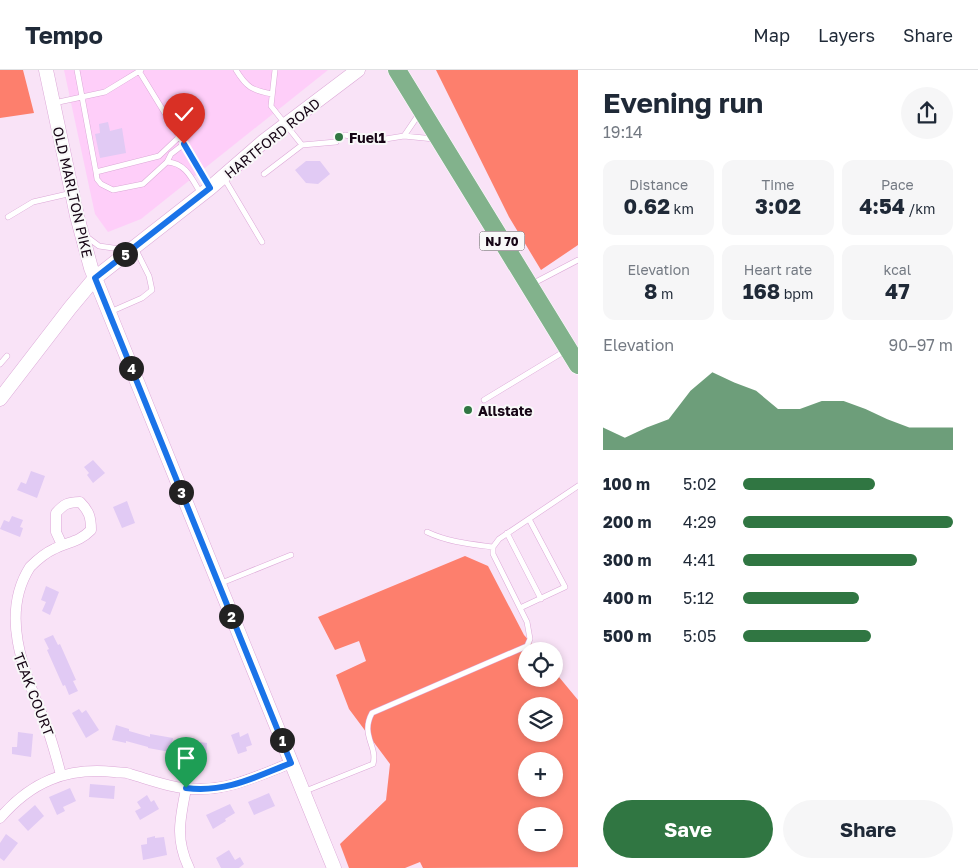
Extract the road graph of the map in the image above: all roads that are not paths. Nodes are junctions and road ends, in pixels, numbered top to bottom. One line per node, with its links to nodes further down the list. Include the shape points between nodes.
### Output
1 (46, 70): 10 (street, OLD MARLTON PIKE)
2 (77, 70): 9 (lane)
3 (236, 70): 8 (lane, via 244,84)
4 (275, 70): 8 (lane)
5 (358, 70): 12 (street, HARTFORD ROAD)
6 (397, 70): 11 (highway, NJ 70)
7 (140, 71): 9 (lane, via 105,92); 15 (lane)
8 (272, 94): 12 (lane, via 271,106)
9 (83, 97): 10 (lane); 23 (lane)
10 (53, 103): 27 (street, OLD MARLTON PIKE)
11 (422, 110): 14 (lane); 16 (highway, NJ 70)
12 (286, 125): 19 (lane); 25 (street, HARTFORD ROAD)
13 (345, 135): 14 (lane, via 374,141)
14 (404, 136): 16 (lane)
15 (179, 137): 18 (lane); 20 (lane)
16 (440, 139): 34 (highway, NJ 70)
17 (336, 142): 19 (lane)
18 (184, 144): 21 (lane, via 171,154); 26 (lane)
19 (302, 145): 24 (lane)
20 (159, 156): 22 (lane); 23 (lane)
21 (167, 162): 22 (lane); 26 (lane, via 185,168)
22 (160, 168): 23 (lane, via 143,184 113,190 101,184)
23 (96, 172)
24 (264, 174)
25 (223, 176): 26 (street, HARTFORD ROAD); 30 (lane)
26 (206, 191): 31 (street, HARTFORD ROAD)
27 (72, 192): 28 (lane, via 33,202); 29 (street, OLD MARLTON PIKE)
28 (8, 217)
29 (81, 233): 31 (lane, via 99,246); 33 (street, OLD MARLTON PIKE)
30 (262, 242)
31 (132, 249): 33 (street, HARTFORD ROAD); 35 (lane, via 149,276 152,290)
32 (578, 260): 34 (lane)
33 (95, 278): 35 (street, OLD MARLTON PIKE); 40 (street, HARTFORD ROAD)
34 (529, 286): 36 (highway, NJ 70)
35 (108, 313): 49 (street, OLD MARLTON PIKE)
36 (568, 348): 39 (highway, NJ 70); 41 (lane)
37 (7, 356): 38 (lane)
38 (0, 364)
39 (578, 366)
40 (0, 399)
41 (484, 400)
42 (578, 486): 43 (lane)
43 (529, 519): 45 (lane); 50 (lane, via 565,588)
44 (427, 532): 47 (lane, via 458,542)
45 (507, 533): 47 (lane); 50 (lane)
46 (62, 545): 46 (street, TEAK COURT, via 82,538 90,530 88,510 80,502 63,504 56,513 56,532); 53 (street, TEAK COURT, via 36,560 22,577 13,598 10,622 21,666 46,725)
47 (493, 547): 51 (lane, via 493,554)
48 (290, 555): 49 (lane)
49 (218, 584): 52 (street, OLD MARLTON PIKE)
50 (541, 599): 51 (lane)
51 (520, 608): 55 (lane, via 527,622 530,639 527,646 372,713 368,732 373,764)
52 (291, 763): 54 (street, via 233,785); 55 (street, OLD MARLTON PIKE)
53 (61, 775): 54 (street, via 93,771 127,773); 56 (street, via 32,788)
54 (186, 788): 57 (street, via 179,834)
55 (303, 792): 58 (street, OLD MARLTON PIKE)
56 (0, 818)
57 (189, 868)
58 (334, 868)

